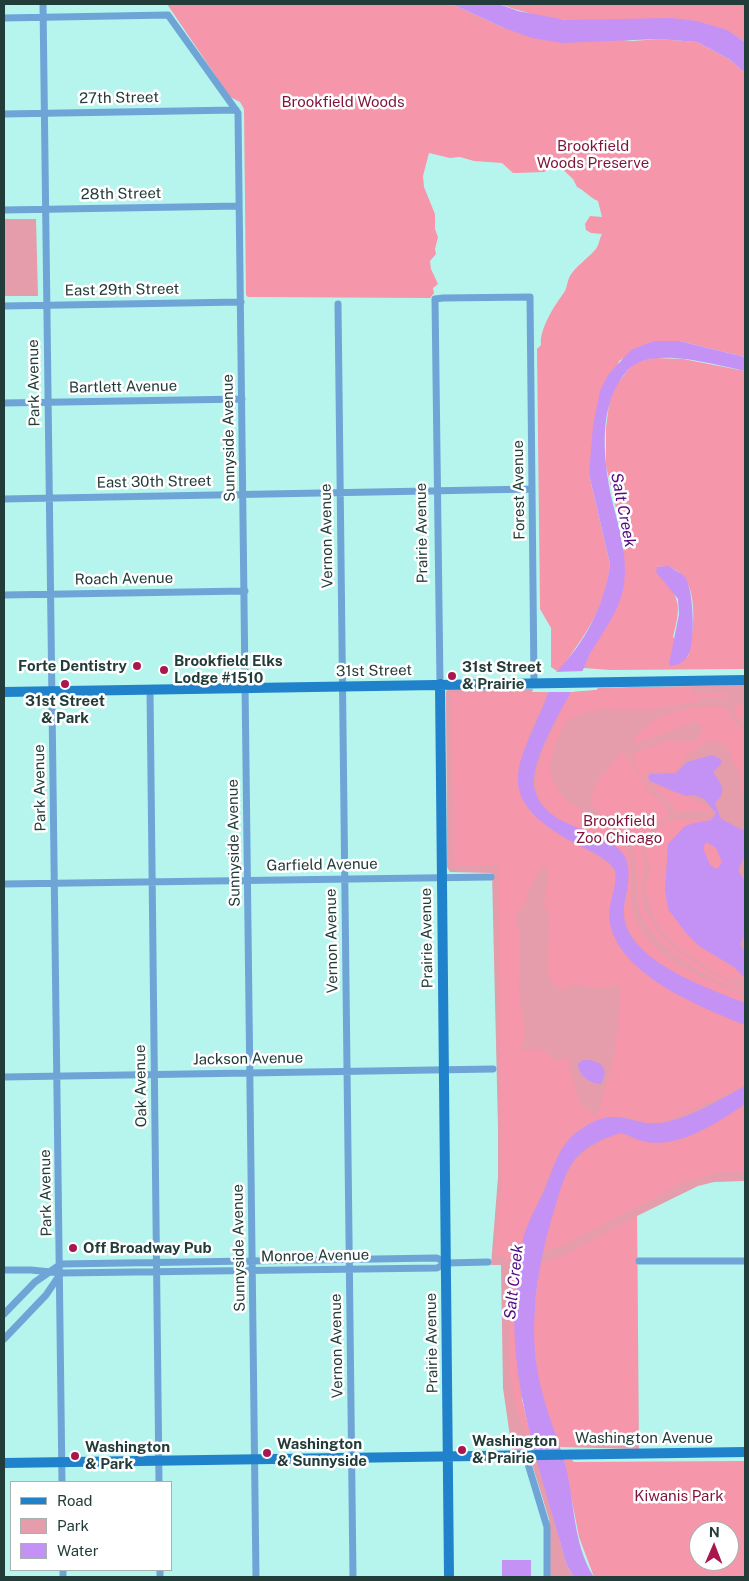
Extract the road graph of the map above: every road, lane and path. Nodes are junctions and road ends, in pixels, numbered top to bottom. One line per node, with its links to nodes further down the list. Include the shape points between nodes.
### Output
1 (43, 4): 2 (street, Park Avenue)
2 (43, 17): 3 (street); 4 (street, via 168,15); 5 (street, Park Avenue)
3 (4, 18)
4 (236, 110): 5 (street, 27th Street); 7 (street, Sunnyside Avenue)
5 (44, 113): 6 (street, 27th Street); 8 (street, Park Avenue)
6 (4, 114)
7 (239, 206): 8 (street, 28th Street); 11 (street, Sunnyside Avenue)
8 (45, 209): 9 (street, 28th Street); 13 (street, Park Avenue)
9 (4, 210)
10 (435, 299): 18 (street, Forest Avenue, via 530,297); 19 (street, Prairie Avenue)
11 (241, 302): 13 (street, East 29th Street); 15 (street, Sunnyside Avenue)
12 (338, 304): 20 (street, Vernon Avenue)
13 (47, 305): 14 (street, East 29th Street); 16 (street, Park Avenue)
14 (4, 306)
15 (242, 399): 16 (street, Bartlett Avenue); 21 (street, Sunnyside Avenue)
16 (48, 402): 17 (street, Bartlett Avenue); 22 (street, Park Avenue)
17 (4, 403)
18 (532, 489): 19 (street, East 30th Street); 28 (street, Forest Avenue)
19 (436, 491): 20 (street, East 30th Street); 29 (street, Prairie Avenue)
20 (340, 493): 21 (street, East 30th Street); 30 (street, Vernon Avenue)
21 (244, 495): 22 (street, East 30th Street); 24 (street, Sunnyside Avenue)
22 (49, 498): 23 (street, East 30th Street); 25 (street, Park Avenue)
23 (4, 499)
24 (245, 591): 25 (street, Roach Avenue); 31 (street, Sunnyside Avenue)
25 (50, 594): 26 (street, Roach Avenue); 33 (street, Park Avenue)
26 (4, 595)
27 (745, 680): 28 (street, 31st Street)
28 (534, 682): 29 (street, 31st Street)
29 (440, 684): 30 (street, 31st Street); 35 (street, Prairie Avenue)
30 (343, 686): 31 (street, 31st Street); 37 (street, Vernon Avenue)
31 (246, 688): 32 (street, 31st Street); 38 (street, Sunnyside Avenue)
32 (150, 690): 33 (street, 31st Street); 39 (street, Oak Avenue)
33 (53, 691): 34 (street, 31st Street); 40 (street, Park Avenue)
34 (4, 692)
35 (441, 876): 36 (street, Garfield Avenue); 37 (street, Garfield Avenue); 42 (street, Prairie Avenue)
36 (491, 876)
37 (345, 878): 38 (street, Garfield Avenue); 44 (street, Vernon Avenue)
38 (248, 880): 39 (street, Garfield Avenue); 45 (street, Sunnyside Avenue)
39 (152, 881): 40 (street, Garfield Avenue); 46 (street, Oak Avenue)
40 (56, 883): 41 (street, Garfield Avenue); 47 (street, Park Avenue)
41 (4, 884)
42 (444, 1069): 43 (street, Jackson Avenue); 44 (street, Jackson Avenue); 55 (street, Prairie Avenue)
43 (493, 1069)
44 (347, 1071): 45 (street, Jackson Avenue); 49 (street, Vernon Avenue)
45 (251, 1072): 46 (street, Jackson Avenue); 52 (street, Sunnyside Avenue)
46 (154, 1074): 47 (street, Jackson Avenue); 54 (street, Oak Avenue)
47 (58, 1076): 48 (street, Jackson Avenue); 56 (street, Park Avenue)
48 (4, 1077)
49 (349, 1260): 52 (street, Monroe Avenue); 55 (street, Monroe Avenue, via 437,1258); 57 (street, Vernon Avenue)
50 (639, 1261): 51 (street)
51 (745, 1261)
52 (253, 1262): 54 (street, Monroe Avenue); 59 (street, Sunnyside Avenue)
53 (488, 1262): 55 (street, Monroe Avenue)
54 (157, 1263): 56 (street, Monroe Avenue); 61 (street, Oak Avenue)
55 (446, 1263): 57 (street, Monroe Avenue, via 437,1268); 67 (street, Prairie Avenue)
56 (61, 1264): 60 (street); 62 (street, Park Avenue)
57 (350, 1269): 59 (street, Monroe Avenue); 68 (street, Vernon Avenue)
58 (4, 1270): 60 (street, Monroe Avenue)
59 (253, 1270): 61 (street, Monroe Avenue); 69 (street, Sunnyside Avenue)
60 (49, 1272): 62 (street, Monroe Avenue); 63 (street)
61 (157, 1272): 62 (street, Monroe Avenue); 70 (street, Oak Avenue)
62 (61, 1273): 64 (street, via 46,1295); 71 (street, Park Avenue)
63 (4, 1314)
64 (4, 1339)
65 (745, 1452): 66 (street, Washington Avenue)
66 (530, 1454): 67 (street, Washington Avenue); 78 (street, via 547,1527)
67 (448, 1455): 68 (street, Washington Avenue); 77 (street, Prairie Avenue)
68 (352, 1457): 69 (street, Washington Avenue); 76 (street, Vernon Avenue)
69 (255, 1458): 70 (street, Washington Avenue); 75 (street, Sunnyside Avenue)
70 (159, 1460): 71 (street, Washington Avenue); 74 (street, Oak Avenue)
71 (62, 1462): 72 (street, Washington Avenue); 73 (street, Park Avenue)
72 (4, 1463)
73 (62, 1481)
74 (159, 1481)
75 (256, 1577)
76 (353, 1577)
77 (449, 1577)
78 (547, 1577)

